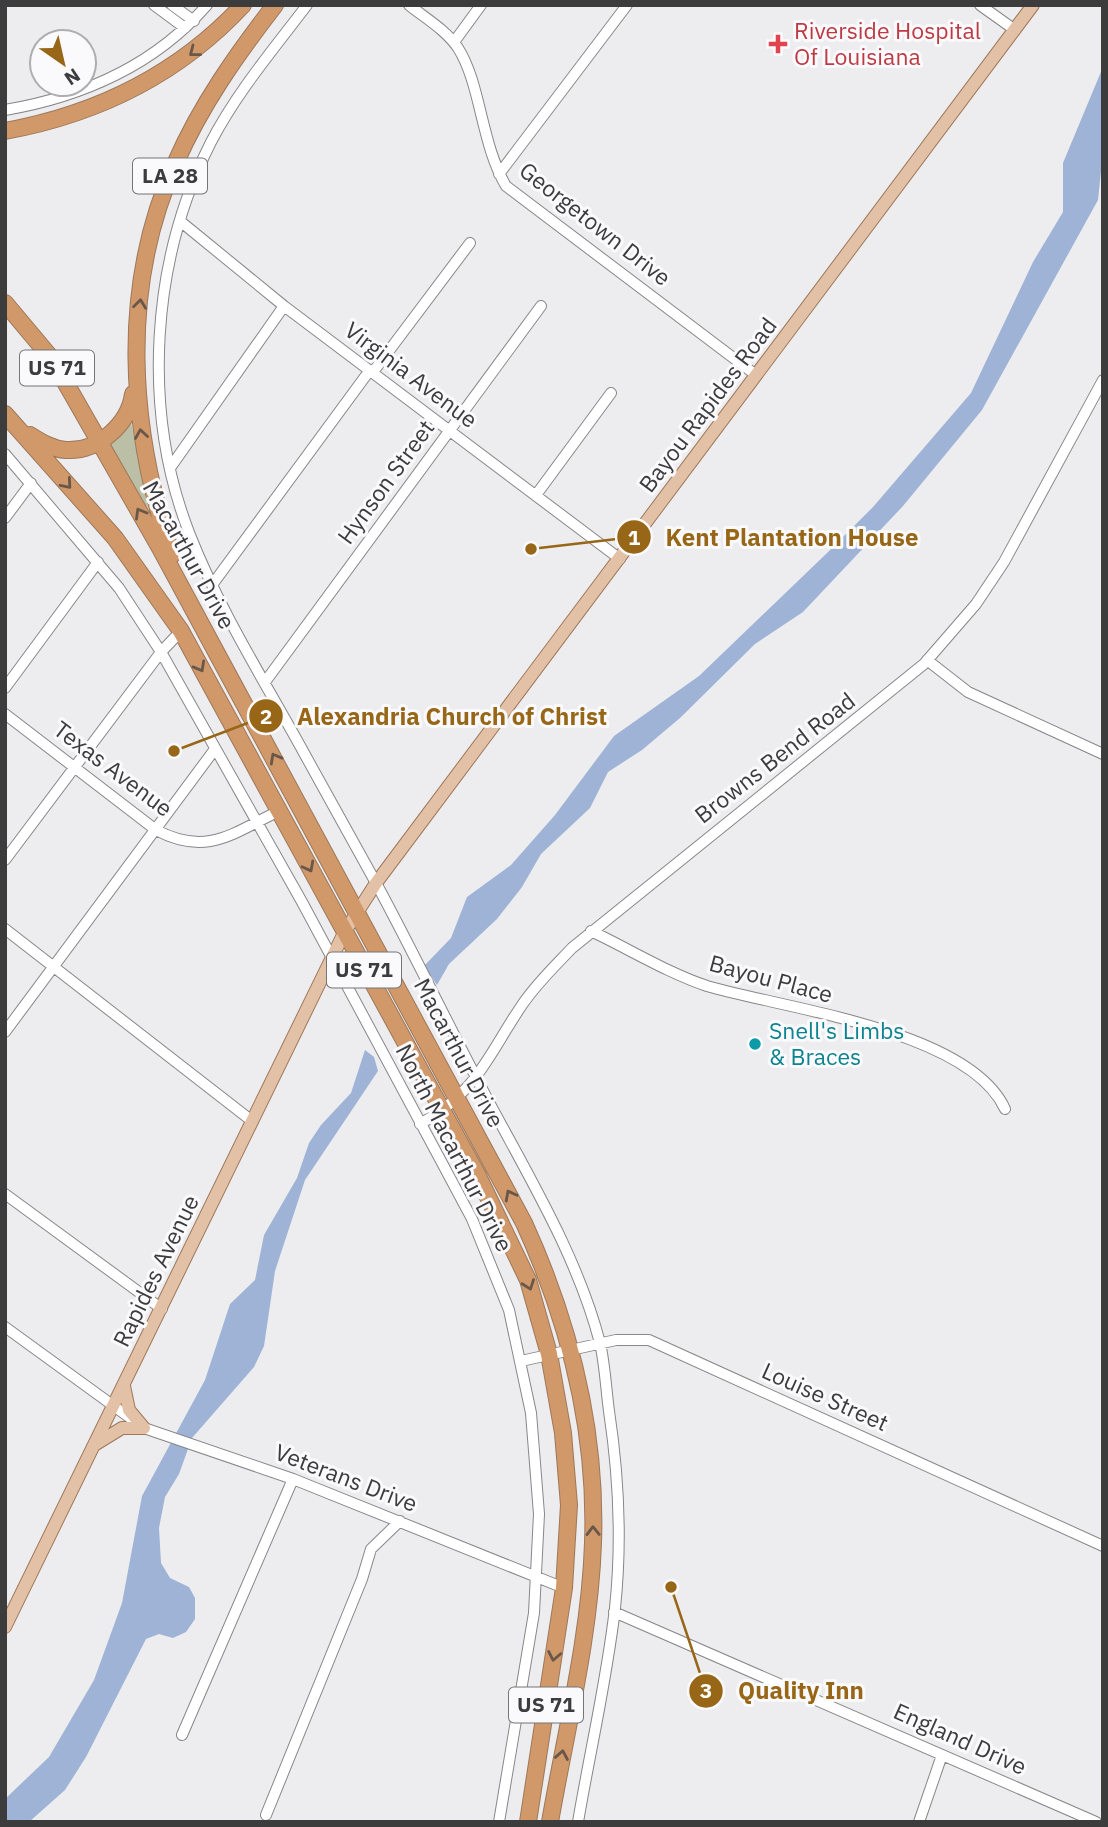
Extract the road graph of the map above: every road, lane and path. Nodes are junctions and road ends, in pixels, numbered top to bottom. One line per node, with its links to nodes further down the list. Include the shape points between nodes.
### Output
1 (154, 5): 13 (street)
2 (172, 5): 13 (street)
3 (207, 5): 13 (street)
4 (243, 5): 18 (highway, one-way to 18, via 209,39 153,80 90,109)
5 (262, 5): 16 (highway)
6 (275, 5): 16 (highway, LA 28)
7 (307, 5): 22 (street, Macarthur Drive, via 229,112)
8 (409, 5): 15 (street, Georgetown Drive)
9 (481, 5): 15 (street)
10 (627, 5): 21 (street)
11 (980, 5): 14 (street)
12 (1033, 5): 14 (main road, Bayou Rapides Road)
13 (190, 24): 17 (street, via 130,69 100,83)
14 (1015, 30): 29 (main road, Bayou Rapides Road)
15 (454, 42): 21 (street, Georgetown Drive)
16 (221, 81): 28 (highway, LA 28, one-way to 16, via 140,305 157,217 180,152)
17 (5, 110)
18 (38, 125): 19 (highway); 20 (highway)
19 (5, 131)
20 (5, 142)
21 (499, 174): 29 (street, Georgetown Drive, via 506,186)
22 (181, 216): 25 (street, Virginia Avenue); 36 (street, Macarthur Drive, via 166,276 160,350)
23 (470, 243): 27 (street)
24 (5, 303): 34 (highway, Macarthur Drive / US 71, via 52,359)
25 (284, 306): 27 (street, Virginia Avenue); 36 (street)
26 (541, 306): 33 (street, Hynson Street)
27 (371, 371): 33 (street, Virginia Avenue); 42 (street)
28 (137, 372): 34 (highway, via 126,419); 44 (highway, LA 28, one-way to 28, via 157,511 139,424)
29 (757, 375): 40 (main road, Bayou Rapides Road)
30 (1103, 380): 46 (street, Browns Bend Road, via 1004,562 976,604)
31 (611, 393): 38 (street)
32 (11, 420): 34 (highway, via 56,448 76,449); 43 (highway, Macarthur Drive / US 71, one-way to 43, via 115,538)
33 (450, 430): 38 (street, Virginia Avenue); 47 (street, Hynson Street)
34 (99, 440): 44 (highway, Macarthur Drive / US 71, one-way to 34)
35 (5, 454): 37 (street)
36 (170, 468): 42 (street, Macarthur Drive, via 182,514)
37 (32, 483): 39 (street); 41 (street)
38 (536, 495): 40 (street, Virginia Avenue)
39 (5, 518)
40 (620, 559): 58 (main road, Bayou Rapides Road)
41 (98, 562): 45 (street); 48 (street)
42 (212, 585): 47 (street, Macarthur Drive)
43 (181, 631): 45 (street); 54 (highway, Macarthur Drive / US 71, one-way to 54)
44 (208, 638): 53 (highway, Macarthur Drive / US 71, one-way to 44)
45 (161, 652): 50 (street); 52 (street)
46 (927, 660): 51 (street, via 951,683); 61 (street, Browns Bend Road)
47 (265, 682): 58 (street, Macarthur Drive)
48 (5, 688)
49 (5, 714): 52 (street, Texas Avenue)
50 (215, 749): 55 (street); 56 (street)
51 (1103, 754)
52 (75, 766): 56 (street, Texas Avenue); 57 (street)
53 (299, 801): 54 (highway); 59 (highway, Macarthur Drive / US 71)
54 (279, 811): 55 (street, Texas Avenue); 62 (highway, Macarthur Drive / US 71, one-way to 62)
55 (256, 822): 56 (street, Texas Avenue, via 206,843 185,842); 63 (street)
56 (156, 830): 64 (street)
57 (5, 860)
58 (376, 884): 59 (main road, Bayou Rapides Road); 66 (street)
59 (357, 912): 62 (main road, Bayou Rapides Road); 67 (highway, Macarthur Drive / US 71)
60 (5, 929): 64 (street)
61 (591, 931): 66 (street, Browns Bend Road, via 523,1003); 68 (street, Bayou Place, via 704,985 890,1031 980,1074)
62 (344, 933): 63 (main road, Rapides Avenue); 69 (highway, Macarthur Drive / US 71)
63 (330, 958): 70 (main road, Rapides Avenue); 71 (street, North Macarthur Drive)
64 (54, 966): 65 (street); 70 (street)
65 (5, 1032)
66 (476, 1079): 67 (street, Browns Bend Road); 75 (street, via 568,1254)
67 (458, 1100): 69 (street, Browns Bend Road); 76 (highway, Macarthur Drive / US 71, one-way to 67, via 530,1234)
68 (1005, 1109)
69 (443, 1112): 71 (street, Browns Bend Road); 77 (highway, Macarthur Drive / US 71, one-way to 77, via 524,1270)
70 (252, 1121): 73 (main road, Rapides Avenue)
71 (420, 1124): 78 (street, North Macarthur Drive, via 491,1263)
72 (5, 1194): 73 (street)
73 (162, 1309): 79 (main road, Rapides Avenue)
74 (5, 1327): 80 (street, Veterans Drive)
75 (600, 1344): 76 (street, Louise Street); 85 (street, Louise Street, via 628,1338 649,1340); 89 (street, via 619,1511)
76 (572, 1351): 77 (street, Louise Street); 88 (highway, Macarthur Drive / US 71, one-way to 76, via 593,1542 591,1483)
77 (549, 1354): 78 (street, Louise Street); 87 (highway, Macarthur Drive / US 71, via 567,1468)
78 (521, 1361): 86 (street, North Macarthur Drive, via 538,1483)
79 (124, 1386): 80 (main road, Rapides Avenue); 81 (main road, via 129,1410)
80 (113, 1407): 81 (street, Veterans Drive); 82 (main road, Rapides Avenue)
81 (148, 1429): 82 (main road, via 122,1429); 83 (street, Veterans Drive)
82 (95, 1444): 90 (main road, Rapides Avenue)
83 (293, 1479): 84 (street, Veterans Drive); 91 (street)
84 (400, 1521): 86 (street, Veterans Drive); 93 (street, via 371,1549)
85 (1103, 1546)
86 (537, 1577): 87 (street, Veterans Drive); 94 (street, North Macarthur Drive)
87 (565, 1588): 88 (highway); 95 (highway, Macarthur Drive / US 71, one-way to 95)
88 (588, 1600): 96 (highway, Macarthur Drive / US 71, one-way to 88)
89 (614, 1612): 92 (street, England Drive); 97 (street)
90 (5, 1626)
91 (182, 1735)
92 (942, 1755): 98 (street); 99 (street, England Drive)
93 (266, 1815)
94 (499, 1822)
95 (528, 1822)
96 (550, 1822)
97 (578, 1822)
98 (919, 1822)
99 (1096, 1822)

